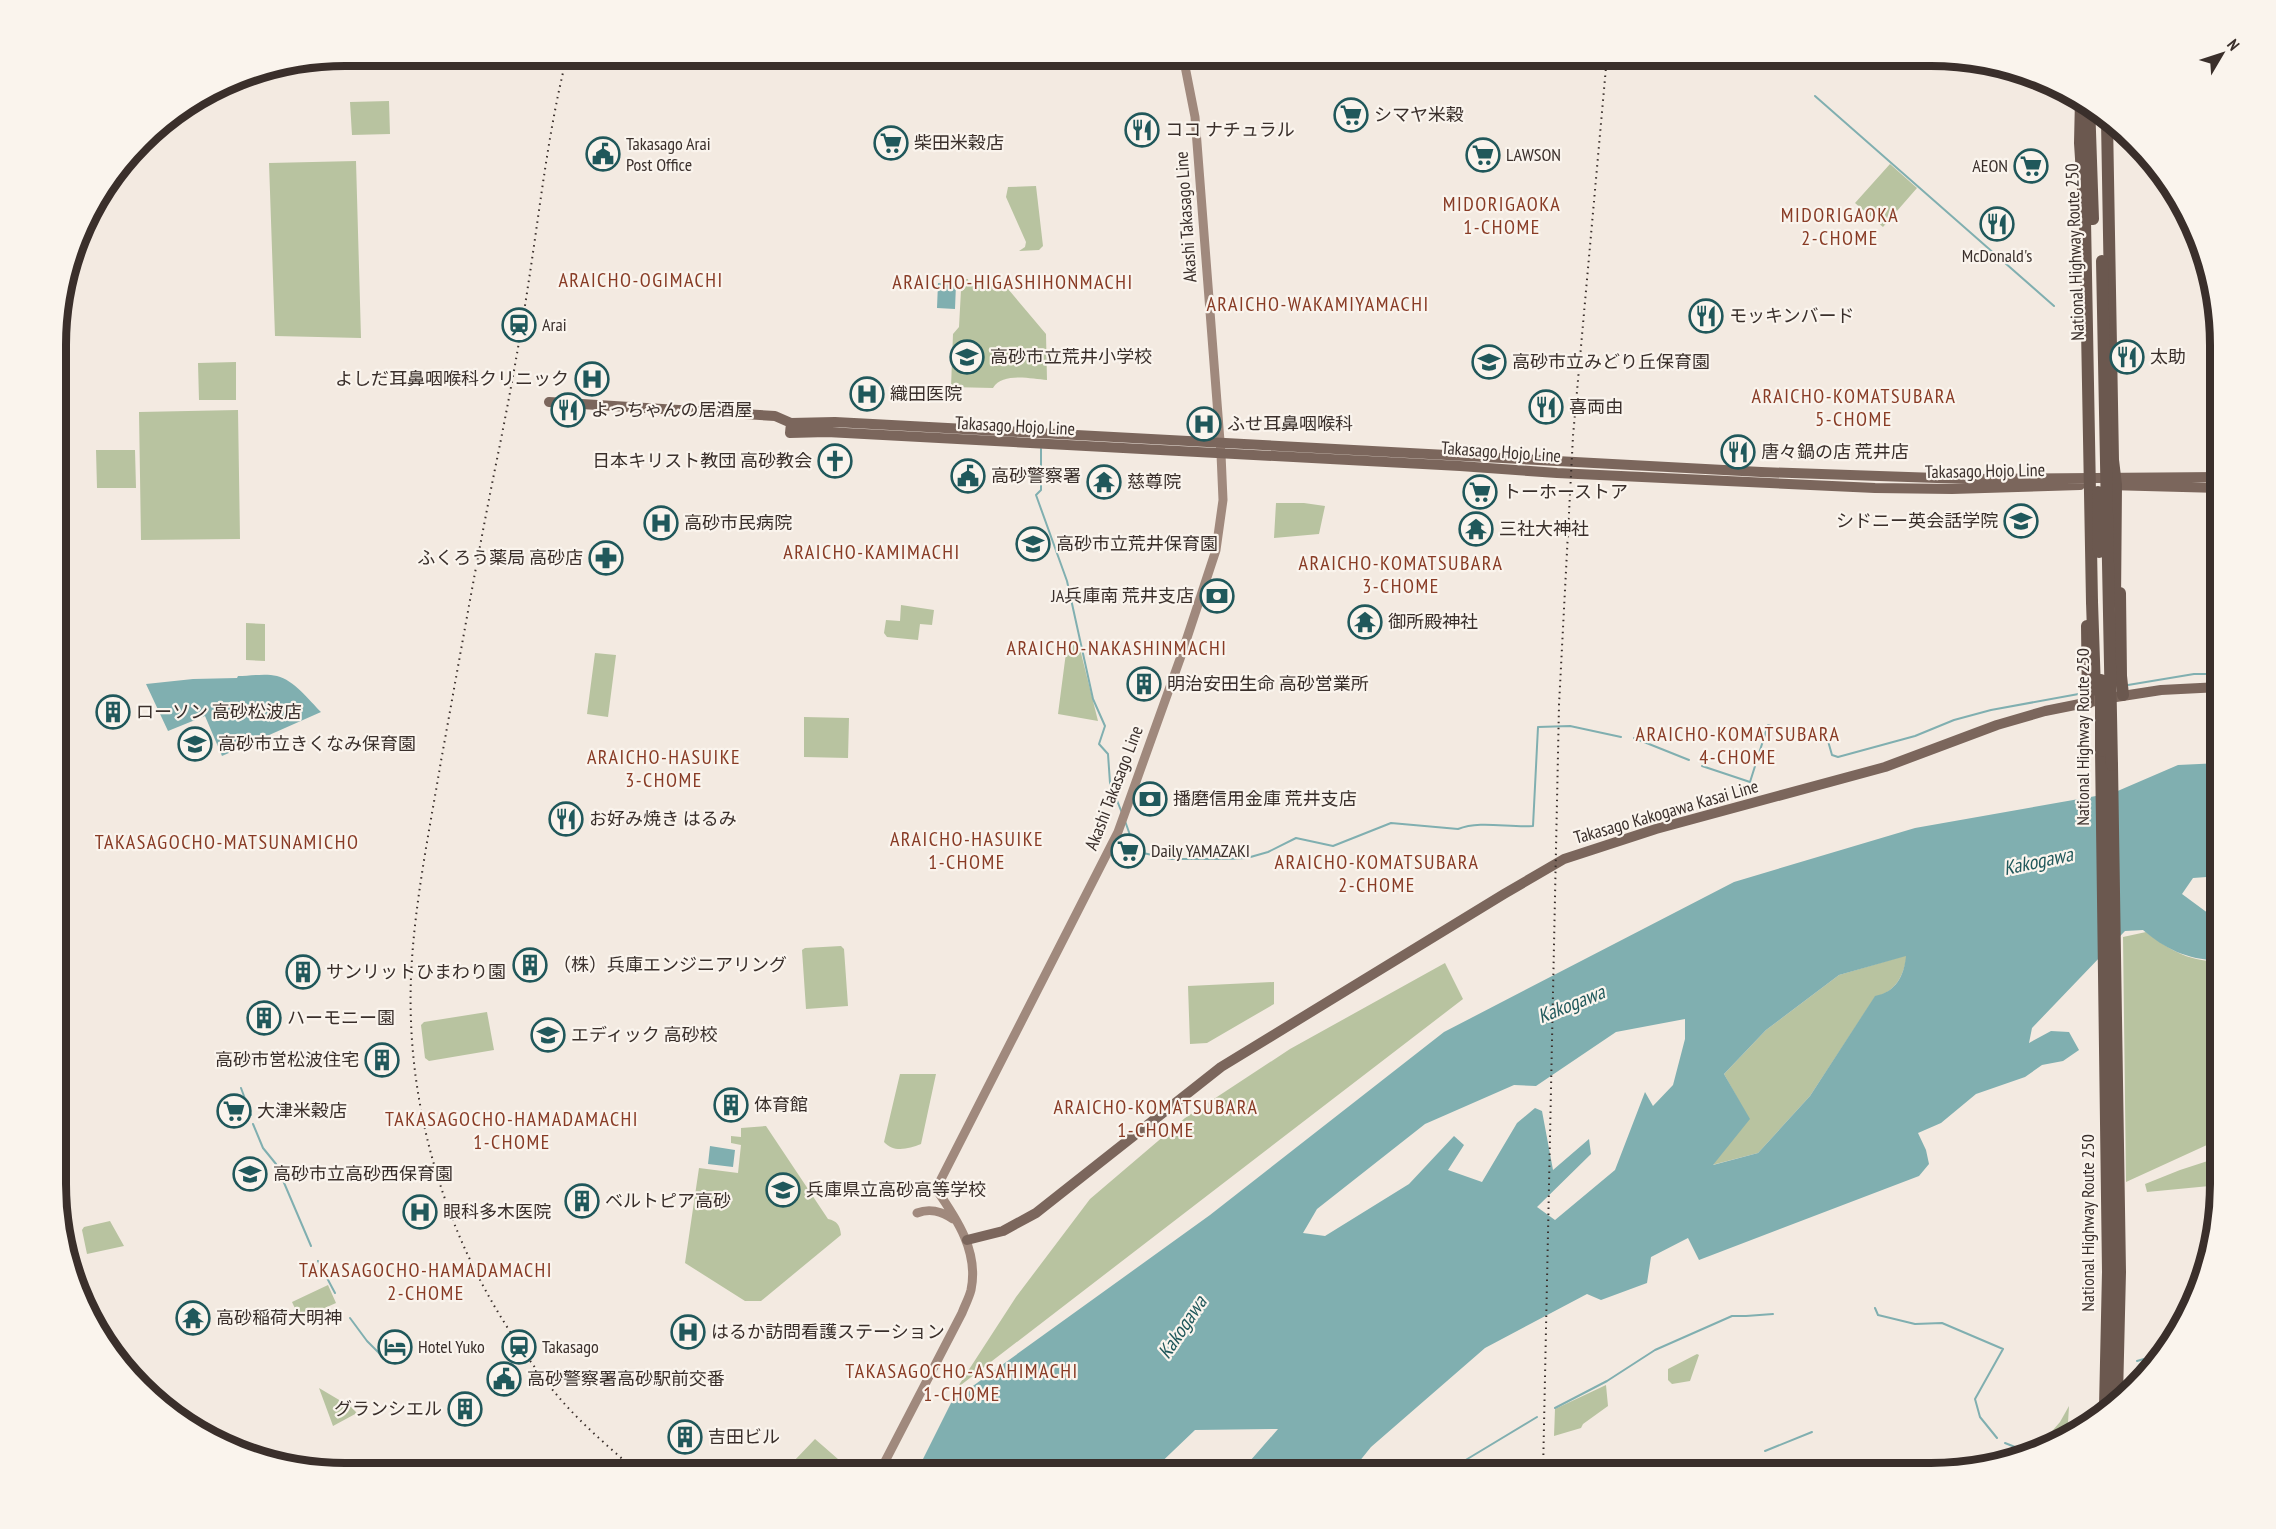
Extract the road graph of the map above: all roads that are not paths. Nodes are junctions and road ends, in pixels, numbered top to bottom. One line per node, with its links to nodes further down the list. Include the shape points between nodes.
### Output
1 (1185, 66): 8 (main road, Akashi Takasago Line, via 1195,117)
2 (2081, 110): 11 (highway)
3 (2090, 116): 6 (highway, National Highway Route 250)
4 (2100, 123): 6 (highway, National Highway Route 250)
5 (2107, 129): 10 (highway)
6 (2098, 262): 16 (highway, National Highway Route 250, bridge); 17 (highway, National Highway Route 250, bridge)
7 (549, 402): 8 (main road, Takasago Hojo Line, via 775,416 790,428 834,422)
8 (1220, 449): 11 (main road, Takasago Hojo Line, via 1557,473 1875,488); 19 (main road, Akashi Takasago Line, via 1223,500 1211,569 1118,832 936,1189)
9 (2210, 478): 10 (main road, Takasago Hojo Line)
10 (2115, 486): 11 (main road, Takasago Hojo Line); 12 (main road, Takasago Hojo Line); 14 (highway); 17 (highway, bridge, via 2116,696)
11 (2090, 487): 15 (highway, via 2086,534); 16 (highway, bridge, via 2094,679)
12 (2210, 488)
13 (2210, 688): 14 (main road, Takasago Kakogawa Kasai Line)
14 (2123, 695): 15 (main road, Takasago Kakogawa Kasai Line)
15 (2088, 703): 20 (main road, Takasago Kakogawa Kasai Line, via 1997,725 1885,767 1656,829 1564,860 1221,1067 1036,1213 1003,1231)
16 (2101, 751): 21 (highway, National Highway Route 250)
17 (2112, 765): 21 (highway, National Highway Route 250)
18 (917, 1213): 19 (main road, via 934,1211)
19 (955, 1220): 20 (main road, Akashi Takasago Line)
20 (967, 1240): 28 (main road, Akashi Takasago Line, via 971,1281 962,1313)
21 (2114, 1272): 25 (highway, National Highway Route 250); 26 (highway, National Highway Route 250)
22 (2126, 1356): 24 (highway)
23 (2098, 1360): 27 (highway)
24 (2125, 1384)
25 (2117, 1392)
26 (2105, 1402)
27 (2098, 1407)
28 (884, 1463)

